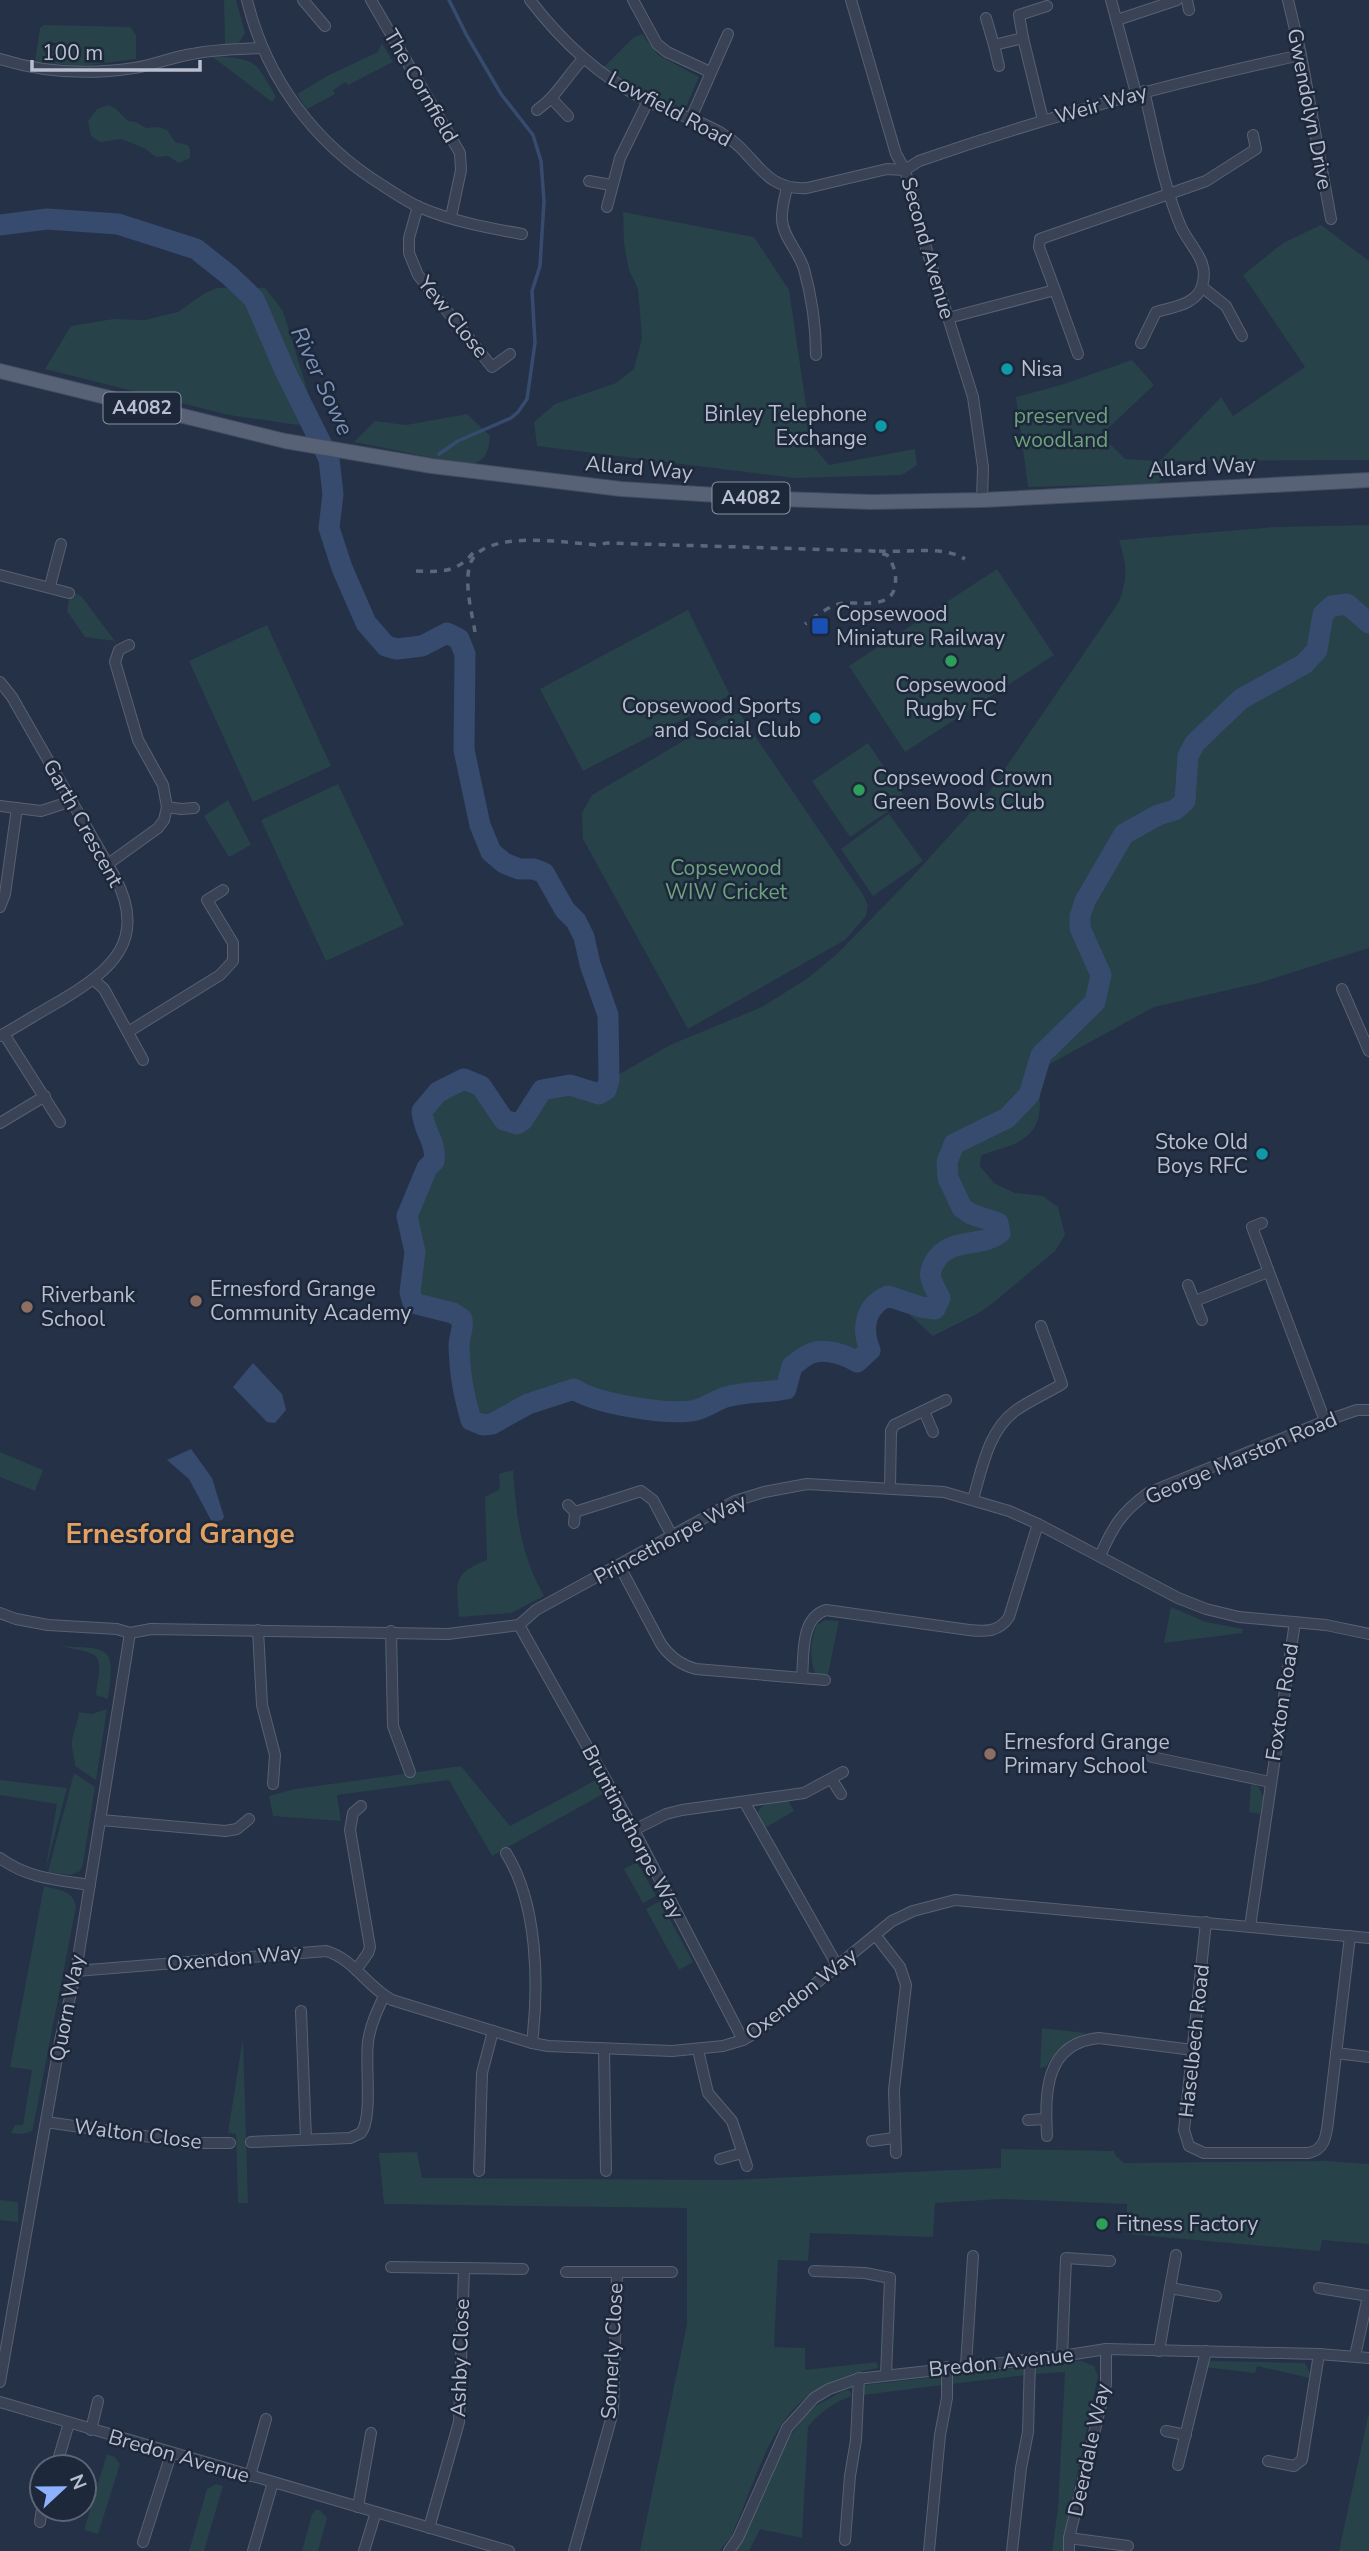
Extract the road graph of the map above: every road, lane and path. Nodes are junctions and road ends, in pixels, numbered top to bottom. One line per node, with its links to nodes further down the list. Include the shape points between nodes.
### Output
1 (247, 0): 17 (street)
2 (303, 0): 13 (street)
3 (371, 0): 38 (street, The Cornfield, via 460,153)
4 (530, 0): 20 (street, Lowfield Road)
5 (633, 0): 22 (street, via 657,44)
6 (851, 0): 31 (street, Second Avenue, via 896,154)
7 (1111, 0): 12 (street)
8 (1177, 0): 12 (street)
9 (1288, 0): 18 (street, Gwendolyn Drive)
10 (1047, 6): 15 (street, via 1019,15)
11 (986, 18): 16 (street)
12 (1117, 20): 23 (street)
13 (325, 26)
14 (728, 34): 22 (street)
15 (1023, 38): 16 (street); 29 (street)
16 (994, 45): 21 (street)
17 (262, 48): 19 (street, via 202,52 96,72 43,70); 36 (street, via 292,100 328,145)
18 (1301, 55): 23 (street, Weir Way); 39 (street, Gwendolyn Drive)
19 (0, 59)
20 (583, 59): 24 (street); 25 (street, Lowfield Road)
21 (999, 66)
22 (710, 72): 28 (street)
23 (1140, 92): 29 (street, Weir Way); 35 (street)
24 (552, 99): 26 (street); 27 (street)
25 (648, 101): 28 (street, Lowfield Road); 33 (street)
26 (537, 110)
27 (568, 116)
28 (691, 118): 34 (street, Lowfield Road, via 734,141 766,177)
29 (1043, 120): 31 (street, Weir Way, via 919,161)
30 (1253, 135): 35 (street, via 1256,149 1206,181)
31 (905, 170): 34 (street, via 887,169 807,188); 43 (street, Second Avenue)
32 (589, 181): 33 (street)
33 (611, 185): 37 (street)
34 (787, 187): 48 (street, via 782,221 804,270 816,325)
35 (1169, 195): 41 (street, via 1182,230 1202,259); 42 (street, via 1040,239)
36 (418, 206): 38 (street); 47 (street, Yew Close, via 408,238 418,275 492,367)
37 (607, 207)
38 (451, 217): 40 (street)
39 (1331, 219)
40 (522, 234)
41 (1202, 287): 44 (street, via 1226,306); 45 (street, via 1190,300 1156,312)
42 (1055, 289): 43 (street); 46 (street)
43 (948, 318): 51 (street, Second Avenue, via 973,397 983,467)
44 (1242, 336)
45 (1141, 343)
46 (1078, 354)
47 (510, 355)
48 (816, 355)
49 (0, 370): 51 (main road, Allard Way / A4082, via 285,441 521,478 779,499)
50 (1369, 480): 51 (main road, Allard Way / A4082)
51 (982, 499)
52 (61, 544): 54 (street)
53 (0, 575): 54 (street)
54 (50, 586): 55 (street)
55 (69, 593)
56 (129, 645): 60 (street, via 119,650 115,662 135,733 163,785)
57 (0, 682): 58 (street, Garth Crescent)
58 (72, 801): 61 (street, via 41,811); 63 (street, Garth Crescent)
59 (0, 806): 61 (street)
60 (167, 807): 62 (street); 63 (street, via 159,828)
61 (17, 808): 65 (street)
62 (194, 808)
63 (108, 864): 66 (street, Garth Crescent, via 123,895 127,932 121,951)
64 (223, 890): 69 (street, via 207,900 233,943 233,961 220,975)
65 (0, 907)
66 (94, 980): 69 (street); 70 (street, Garth Crescent)
67 (1342, 989): 68 (street)
68 (1364, 1025): 71 (street)
69 (128, 1032): 72 (street)
70 (2, 1035): 73 (street)
71 (1369, 1051)
72 (144, 1060)
73 (45, 1096): 74 (street); 75 (street)
74 (60, 1122)
75 (0, 1123)
76 (1262, 1223): 77 (street, via 1252,1227)
77 (1268, 1272): 79 (street); 85 (street)
78 (1188, 1285): 79 (street)
79 (1195, 1301): 80 (street)
80 (1202, 1320)
81 (1041, 1326): 88 (street, via 1062,1384 1001,1424 986,1454)
82 (946, 1400): 84 (street)
83 (1369, 1410): 85 (street, George Marston Road)
84 (924, 1411): 86 (street); 87 (street, via 894,1425 891,1431)
85 (1325, 1421): 92 (street, George Marston Road, via 1148,1493 1128,1507)
86 (933, 1432)
87 (890, 1488): 88 (street, Princethorpe Way); 91 (street, Princethorpe Way, via 807,1484 764,1492 735,1500)
88 (973, 1499): 90 (street, Princethorpe Way)
89 (572, 1513): 91 (street, via 641,1491 653,1500)
90 (1038, 1524): 92 (street, Princethorpe Way); 101 (street, via 1002,1626 969,1630 826,1610 808,1625)
91 (671, 1534): 93 (street, Princethorpe Way)
92 (1100, 1556): 95 (street, Princethorpe Way, via 1206,1609)
93 (619, 1565): 96 (street, Princethorpe Way, via 536,1610); 101 (street, via 661,1644 682,1664 701,1670)
94 (0, 1613): 99 (street, Princethorpe Way, via 32,1622)
95 (1295, 1622): 100 (street, Princethorpe Way); 107 (street, Foxton Road)
96 (519, 1625): 98 (street, Princethorpe Way, via 448,1634); 114 (street, Bruntingthorpe Way)
97 (258, 1630): 98 (street, Princethorpe Way); 99 (street, Princethorpe Way, via 151,1629); 108 (street, via 262,1704 275,1755)
98 (391, 1631): 104 (street, via 393,1726)
99 (130, 1633): 113 (street, Quorn Way)
100 (1369, 1634)
101 (802, 1678): 102 (street)
102 (825, 1680)
103 (1152, 1757): 107 (street, Foxton Road)
104 (410, 1772)
105 (843, 1772): 106 (street)
106 (832, 1780): 109 (street); 110 (street, via 804,1793)
107 (1270, 1782): 119 (street, Foxton Road)
108 (273, 1784)
109 (841, 1794)
110 (745, 1803): 114 (street, via 682,1810); 123 (street)
111 (361, 1806): 124 (street, via 353,1814 350,1830 370,1947)
112 (249, 1819): 113 (street, via 237,1829 225,1831)
113 (101, 1820): 117 (street, Quorn Way)
114 (634, 1830): 129 (street, Bruntingthorpe Way)
115 (506, 1853): 130 (street, via 521,1884 534,1958)
116 (0, 1858): 117 (street, via 32,1875)
117 (90, 1885): 125 (street, Quorn Way)
118 (1206, 1922): 119 (street, Oxendon Way); 120 (street, Oxendon Way, via 960,1899 913,1911); 133 (street, Haselbech Road)
119 (1250, 1927): 121 (street, Oxendon Way)
120 (876, 1936): 123 (street, Oxendon Way); 140 (street, via 900,1967 906,1985 894,2081)
121 (1350, 1936): 122 (street, Oxendon Way); 134 (street, Haselbech Road)
122 (1369, 1938)
123 (838, 1967): 129 (street, Oxendon Way)
124 (356, 1970): 125 (street, Oxendon Way, via 339,1956 318,1951); 126 (street, Oxendon Way)
125 (76, 1971): 138 (street, Quorn Way)
126 (384, 1996): 128 (street, Oxendon Way); 141 (street, via 368,2045 366,2126 353,2137)
127 (301, 2011): 141 (street)
128 (493, 2031): 130 (street, Oxendon Way); 149 (street, via 482,2073)
129 (743, 2040): 132 (street, Oxendon Way)
130 (532, 2043): 131 (street, Oxendon Way)
131 (604, 2049): 132 (street, Oxendon Way); 150 (street)
132 (698, 2050): 145 (street, via 708,2093 731,2118)
133 (1193, 2050): 134 (street, Haselbech Road, via 1185,2134 1192,2149 1207,2153 1317,2150 1326,2137); 136 (street, via 1103,2038 1079,2044 1062,2055 1050,2074)
134 (1336, 2053): 135 (street)
135 (1369, 2057)
136 (1046, 2119): 137 (street); 139 (street)
137 (1028, 2120)
138 (46, 2122): 144 (street, Walton Close, via 193,2143); 166 (street, Quorn Way)
139 (1047, 2136)
140 (894, 2138): 142 (street); 146 (street)
141 (306, 2139): 143 (street)
142 (872, 2141)
143 (251, 2142)
144 (230, 2143)
145 (742, 2152): 147 (street); 148 (street)
146 (895, 2153)
147 (720, 2159)
148 (747, 2166)
149 (479, 2171)
150 (606, 2171)
151 (1176, 2255): 161 (street)
152 (972, 2256): 175 (street)
153 (1110, 2261): 171 (street, via 1066,2258)
154 (391, 2267): 155 (street, Ashby Close)
155 (464, 2269): 156 (street, Ashby Close); 196 (street, Ashby Close, via 459,2422)
156 (523, 2269)
157 (814, 2271): 177 (street, via 890,2277)
158 (566, 2272): 160 (street, Somerly Close)
159 (672, 2272): 160 (street, Somerly Close)
160 (617, 2273): 205 (street, Somerly Close, via 613,2412)
161 (1170, 2288): 163 (street); 168 (street)
162 (1319, 2288): 164 (street)
163 (1216, 2296)
164 (1368, 2296): 172 (street)
165 (0, 2300): 166 (street)
166 (13, 2301): 179 (street, Quorn Way)
167 (1106, 2348): 168 (street, Bredon Avenue); 171 (street, Bredon Avenue); 197 (street, Deerdale Way, via 1106,2384)
168 (1159, 2350): 169 (street, Bredon Avenue)
169 (1206, 2351): 170 (street, Bredon Avenue); 187 (street)
170 (1319, 2354): 172 (street, Bredon Avenue); 190 (street, via 1301,2460 1294,2466)
171 (1062, 2356): 174 (street, Bredon Avenue)
172 (1355, 2356): 173 (street, Bredon Avenue)
173 (1369, 2358)
174 (1030, 2360): 175 (street, Bredon Avenue); 208 (street, via 1028,2432)
175 (966, 2366): 176 (street, Bredon Avenue)
176 (947, 2367): 177 (street, Bredon Avenue); 207 (street)
177 (886, 2375): 178 (street, Bredon Avenue)
178 (859, 2378): 198 (street); 206 (street, Bredon Avenue, via 814,2398 787,2428)
179 (0, 2382)
180 (98, 2401): 184 (street)
181 (0, 2402): 183 (street, Bredon Avenue)
182 (266, 2419): 192 (street)
183 (69, 2423): 184 (street, Bredon Avenue); 188 (street)
184 (91, 2430): 189 (street, Bredon Avenue)
185 (1166, 2431): 187 (street)
186 (371, 2433): 194 (street)
187 (1186, 2435): 191 (street)
188 (60, 2453)
189 (171, 2454): 192 (street, Bredon Avenue); 199 (street)
190 (1268, 2461)
191 (1178, 2465)
192 (250, 2476): 193 (street, Bredon Avenue)
193 (273, 2482): 194 (street, Bredon Avenue); 202 (street)
194 (358, 2507): 195 (street, Bredon Avenue)
195 (376, 2512): 196 (street, Bredon Avenue); 203 (street)
196 (429, 2528): 201 (street, Bredon Avenue)
197 (1069, 2538): 200 (street); 209 (street, Deerdale Way)
198 (845, 2540)
199 (143, 2542)
200 (1128, 2546)
201 (478, 2547): 204 (street, Bredon Avenue)
202 (253, 2551)
203 (364, 2551)
204 (509, 2551)
205 (574, 2551)
206 (729, 2551)
207 (929, 2551)
208 (1012, 2551)
209 (1069, 2551)

